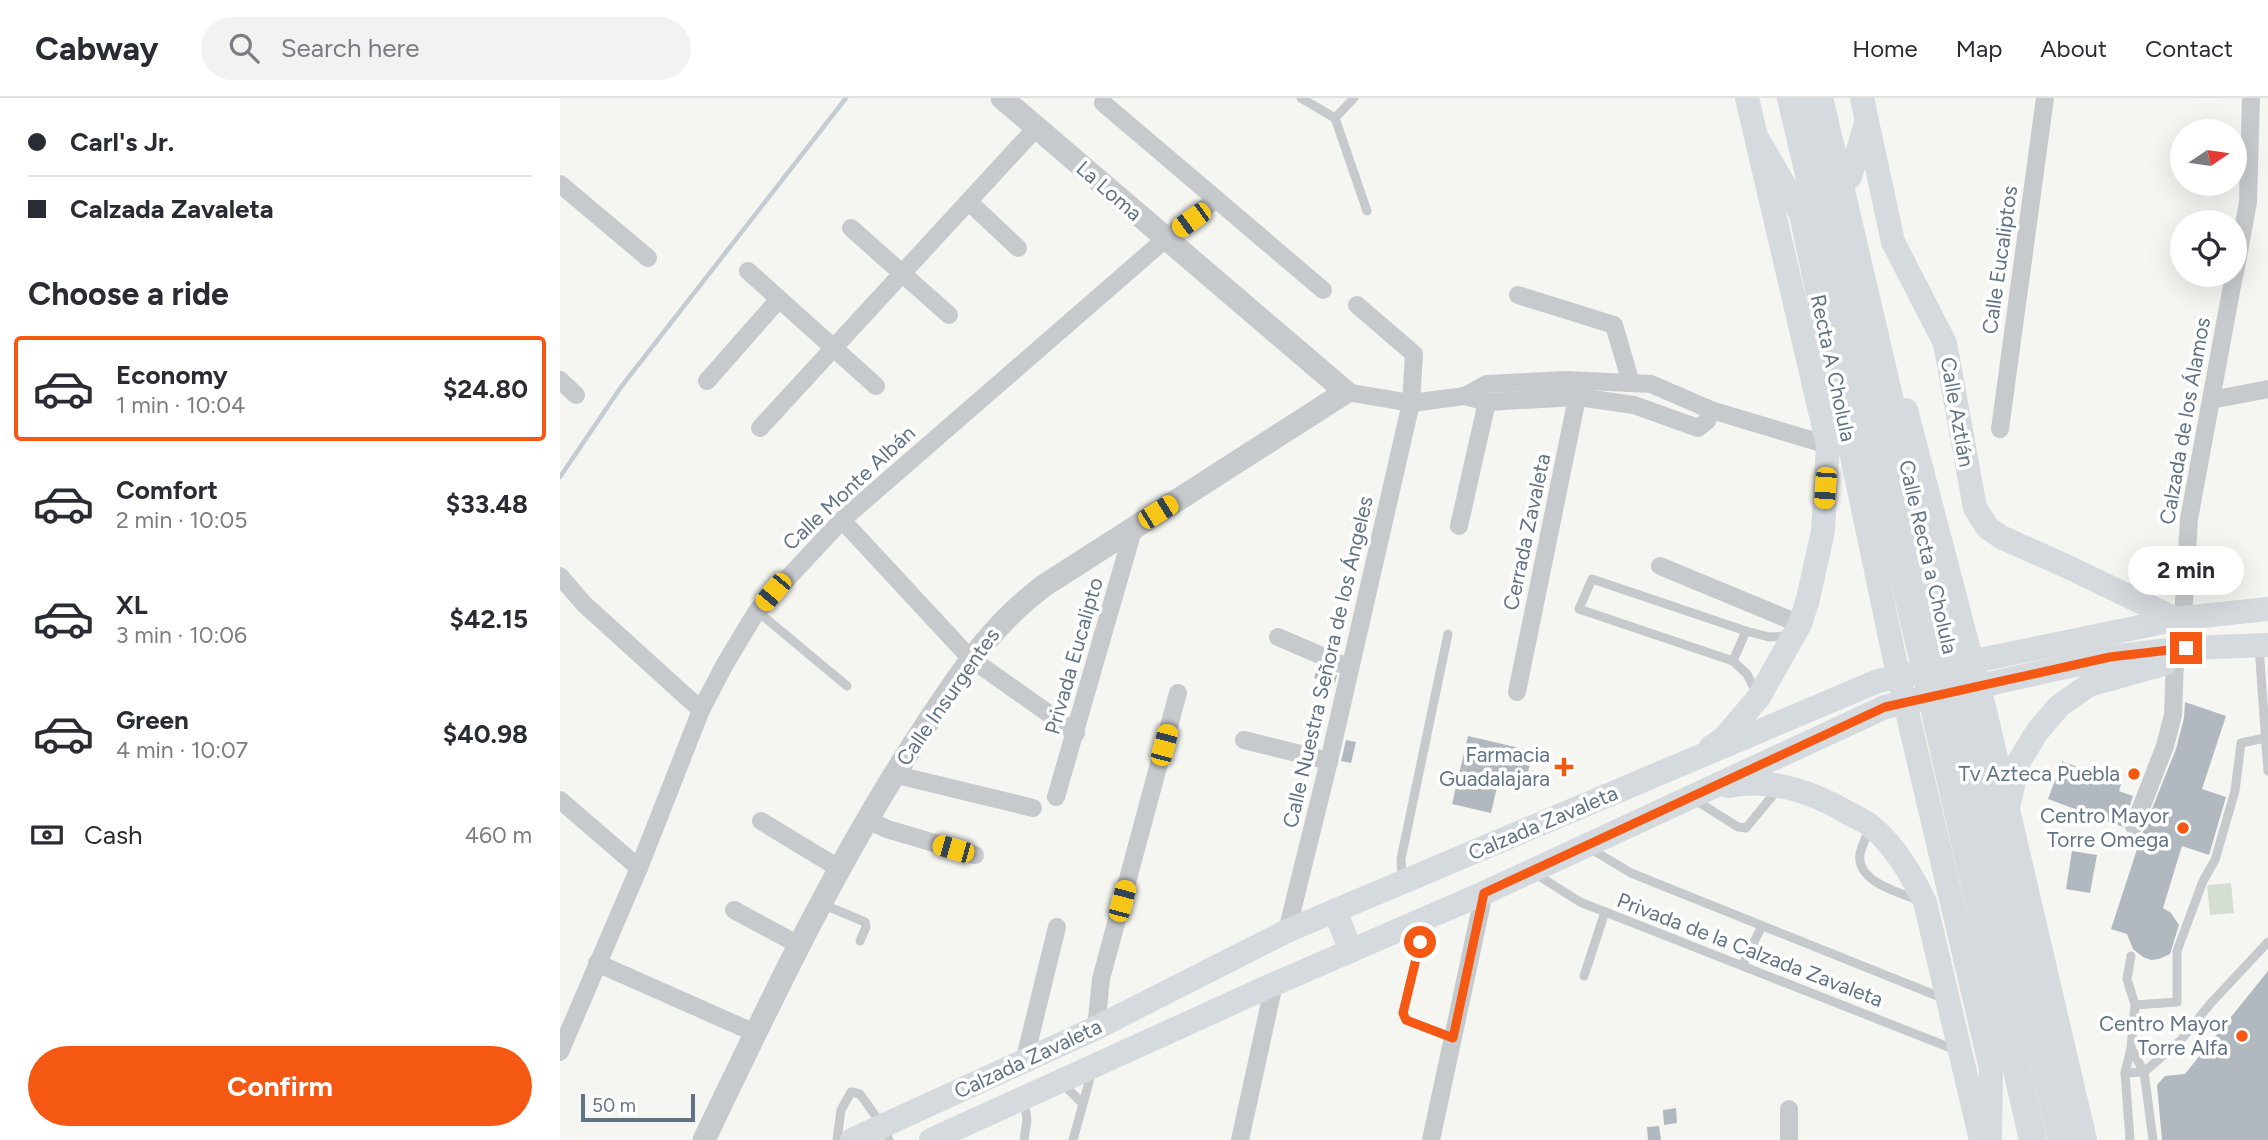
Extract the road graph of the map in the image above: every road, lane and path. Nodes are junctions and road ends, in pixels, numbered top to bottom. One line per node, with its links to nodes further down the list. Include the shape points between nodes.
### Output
1 (1002, 98): 13 (street, La Loma)
2 (1354, 98): 12 (lane)
3 (1747, 98): 14 (main road)
4 (1791, 98): 62 (main road, Calle Recta a Cholula)
5 (1819, 98): 62 (main road, Calle Recta a Cholula, via 1909,472)
6 (1833, 98): 15 (main road)
7 (2045, 98): 48 (street, Calle Eucaliptos)
8 (2251, 98): 19 (street, Calzada de los Álamos)
9 (1303, 99): 12 (lane)
10 (1104, 103): 17 (street)
11 (1865, 108): 15 (main road); 57 (main road, Calle Aztlán, via 1893,242 1945,343 1975,508 1987,527 2001,537)
12 (1335, 118): 20 (lane)
13 (1036, 128): 18 (street); 22 (street, La Loma)
14 (1756, 136): 49 (main road); 73 (main road, Recta A Cholula, via 1801,214 1894,656)
15 (1850, 177): 62 (main road, via 1889,344)
16 (560, 184): 24 (street)
17 (1216, 199): 22 (street, Calle Monte Albán); 28 (street)
18 (969, 202): 23 (street); 26 (street)
19 (2247, 210)
20 (1367, 211)
21 (851, 228): 26 (street)
22 (1166, 239): 40 (street, La Loma); 50 (street, Calle Monte Albán)
23 (1018, 248)
24 (648, 258)
25 (748, 271): 30 (street)
26 (903, 274): 32 (street); 33 (street)
27 (2233, 287): 43 (street, Calzada de los Álamos)
28 (1323, 290)
29 (1518, 295): 36 (street, via 1614,325)
30 (779, 299): 33 (street); 35 (street)
31 (1357, 305): 44 (street, Calle Nuestra Señora de los Ángeles, via 1414,354)
32 (949, 315)
33 (834, 348): 37 (street); 47 (street)
34 (560, 380): 41 (street)
35 (707, 381)
36 (1631, 383): 39 (street); 46 (street, via 1651,384)
37 (876, 386)
38 (2268, 388): 43 (street)
39 (1579, 389): 42 (street, via 1487,384); 45 (street); 46 (street, via 1698,428); 69 (street, Cerrada Zavaleta)
40 (1346, 392): 44 (street); 52 (street, Calle Insurgentes)
41 (576, 395)
42 (1465, 396): 44 (street); 45 (street)
43 (2211, 400): 57 (street, Calzada de los Álamos, via 2188,532)
44 (1411, 402): 67 (street, Calle Nuestra Señora de los Ángeles)
45 (1487, 402): 51 (street)
46 (1711, 410): 49 (street)
47 (760, 428)
48 (2000, 429)
49 (1828, 445): 58 (main road, via 1823,531)
50 (842, 520): 56 (street, Calle Monte Albán); 64 (street)
51 (1459, 526)
52 (1134, 527): 64 (street, Calle Insurgentes, via 1018,604); 74 (street, Privada Eucalipto)
53 (1660, 566): 58 (street)
54 (560, 576): 72 (street, via 584,604)
55 (2268, 609): 57 (main road, Calzada Zavaleta)
56 (757, 611): 68 (lane); 72 (street, Calle Monte Albán)
57 (2180, 618): 78 (main road, Calzada Zavaleta, via 1878,681)
58 (1797, 630): 59 (lane, via 1769,637); 71 (main road)
59 (1746, 631): 65 (lane); 65 (lane, via 1592,579 1579,609)
60 (1448, 634): 96 (lane, via 1401,859)
61 (1278, 637): 67 (street)
62 (1945, 645): 73 (main road, Calle Recta a Cholula); 73 (main road)
63 (2261, 646): 66 (main road); 75 (lane); 82 (main road, Calzada Zavaleta, via 2110,657 1885,707)
64 (970, 659): 74 (street); 80 (street, Calle Insurgentes)
65 (1733, 661): 71 (lane, via 1747,674)
66 (2175, 662): 86 (main road, via 2089,685 2059,706 2018,764); 90 (street, via 2173,715)
67 (1350, 668): 77 (street, Calle Nuestra Señora de los Ángeles)
68 (847, 686)
69 (1517, 692)
70 (1178, 693): 118 (street, via 1101,979)
71 (1759, 697): 78 (main road, via 1724,738)
72 (701, 710): 93 (street, Calle Monte Albán)
73 (1950, 724): 86 (main road); 143 (main road, via 1991,1069); 144 (main road, Calle Recta a Cholula); 145 (main road, Calle Recta a Cholula)
74 (1076, 733): 83 (street, Privada Eucalipto)
75 (2265, 738): 79 (lane); 117 (lane, via 2241,743 2235,791 2215,860 2177,951 2177,1002)
76 (1244, 740): 77 (street)
77 (1329, 761): 106 (street, Calle Nuestra Señora de los Ángeles)
78 (1684, 765): 96 (main road, Calzada Zavaleta)
79 (2268, 771)
80 (893, 774): 85 (street); 87 (street, Calle Insurgentes)
81 (1780, 786): 82 (main road, via 1744,783); 82 (lane, via 1746,828 1738,827); 89 (main road, via 1821,797)
82 (1697, 794): 91 (main road, Calzada Zavaleta)
83 (1056, 797)
84 (560, 800): 93 (street)
85 (1033, 808)
86 (2007, 810): 146 (main road)
87 (868, 820): 92 (street); 94 (street, Calle Insurgentes)
88 (761, 821): 94 (street)
89 (1870, 825): 98 (main road, via 1910,873); 98 (lane, via 1859,856 1865,872 1877,883)
90 (2134, 826)
91 (1586, 846): 95 (main road, Calzada Zavaleta); 104 (lane, via 1631,873)
92 (975, 855)
93 (639, 868): 112 (street, Calle Monte Albán)
94 (840, 869): 99 (street, Calle Insurgentes)
95 (1532, 871): 97 (main road, Calzada Zavaleta); 102 (lane, Privada de la Calzada Zavaleta, via 1580,902)
96 (1402, 882): 101 (main road, Calzada Zavaleta)
97 (1484, 893): 103 (main road, Calzada Zavaleta); 120 (street)
98 (1925, 902): 116 (main road)
99 (821, 903): 107 (lane, via 865,922); 109 (street, Calle Insurgentes)
100 (734, 910): 109 (street)
101 (1335, 911): 106 (main road, Calzada Zavaleta); 110 (main road)
102 (1605, 912): 113 (lane, Privada de la Calzada Zavaleta); 114 (lane)
103 (1426, 918): 110 (main road, Calzada Zavaleta); 120 (lane, via 1403,1013 1406,1020)
104 (1762, 926): 113 (lane); 116 (lane)
105 (1057, 927): 124 (street)
106 (1287, 931): 118 (main road, Calzada Zavaleta)
107 (860, 941)
108 (2268, 942): 126 (lane, via 2180,1041)
109 (797, 944): 119 (street, Calle Insurgentes)
110 (1351, 951): 115 (main road, Calzada Zavaleta)
111 (2131, 956): 117 (lane, via 2127,979)
112 (597, 963): 119 (street); 122 (street, Calle Monte Albán)
113 (1742, 966): 123 (lane, Privada de la Calzada Zavaleta)
114 (1584, 976)
115 (1274, 984): 125 (main road, Calzada Zavaleta); 139 (street)
116 (1949, 1000): 123 (main road)
117 (2136, 1005): 121 (lane)
118 (1096, 1028): 124 (main road, Calzada Zavaleta)
119 (755, 1032): 133 (street, Calle Insurgentes)
120 (1453, 1038): 140 (street)
121 (2132, 1048): 126 (lane); 127 (lane)
122 (560, 1052)
123 (1961, 1052): 142 (main road)
124 (1024, 1062): 132 (main road, Calzada Zavaleta)
125 (1093, 1067): 128 (main road, Calzada Zavaleta); 130 (lane)
126 (2144, 1072): 127 (lane); 148 (lane)
127 (2125, 1073): 147 (lane)
128 (1060, 1081): 129 (main road, Calzada Zavaleta); 130 (lane)
129 (1024, 1097): 136 (main road, Calzada Zavaleta); 137 (lane)
130 (1082, 1103): 138 (lane)
131 (1789, 1109): 141 (street)
132 (886, 1133): 134 (lane, via 860,1094 851,1092 841,1110); 135 (main road, Calzada Zavaleta)
133 (704, 1140)
134 (837, 1140)
135 (852, 1140)
136 (931, 1140)
137 (1024, 1140)
138 (1073, 1140)
139 (1240, 1140)
140 (1431, 1140)
141 (1789, 1140)
142 (1981, 1140)
143 (1990, 1140)
144 (2033, 1140)
145 (2062, 1140)
146 (2085, 1140)
147 (2130, 1140)
148 (2153, 1140)

